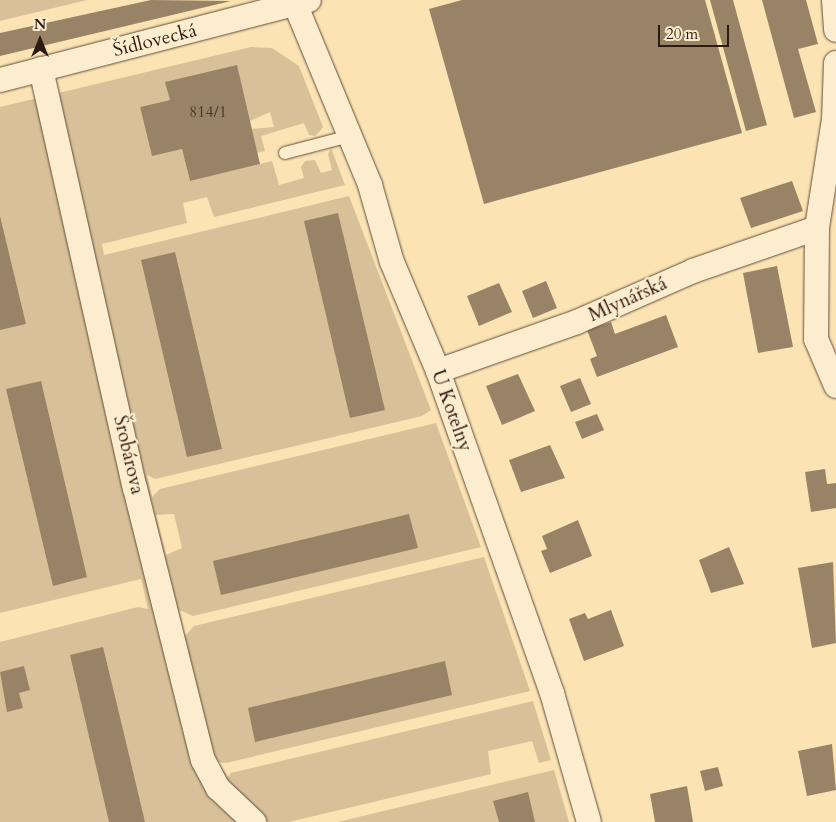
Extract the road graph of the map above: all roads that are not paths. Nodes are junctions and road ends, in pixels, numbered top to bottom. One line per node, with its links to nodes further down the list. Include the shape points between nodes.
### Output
1 (834, 0): 3 (street)
2 (303, 3): 5 (street, Šídlovecká); 7 (street, U Kotelny)
3 (836, 30)
4 (836, 63): 9 (street, via 834,119)
5 (41, 69): 6 (street, Šídlovecká); 12 (street, Šrobárova, via 135,488 202,760 218,788)
6 (0, 80)
7 (350, 136): 8 (lane); 10 (street, U Kotelny, via 370,185 392,262)
8 (285, 153)
9 (817, 228): 10 (street, Mlynářská, via 693,271 577,322); 11 (street, via 816,339)
10 (438, 371): 13 (street, U Kotelny, via 552,693)
11 (836, 386)
12 (254, 822)
13 (588, 822)

